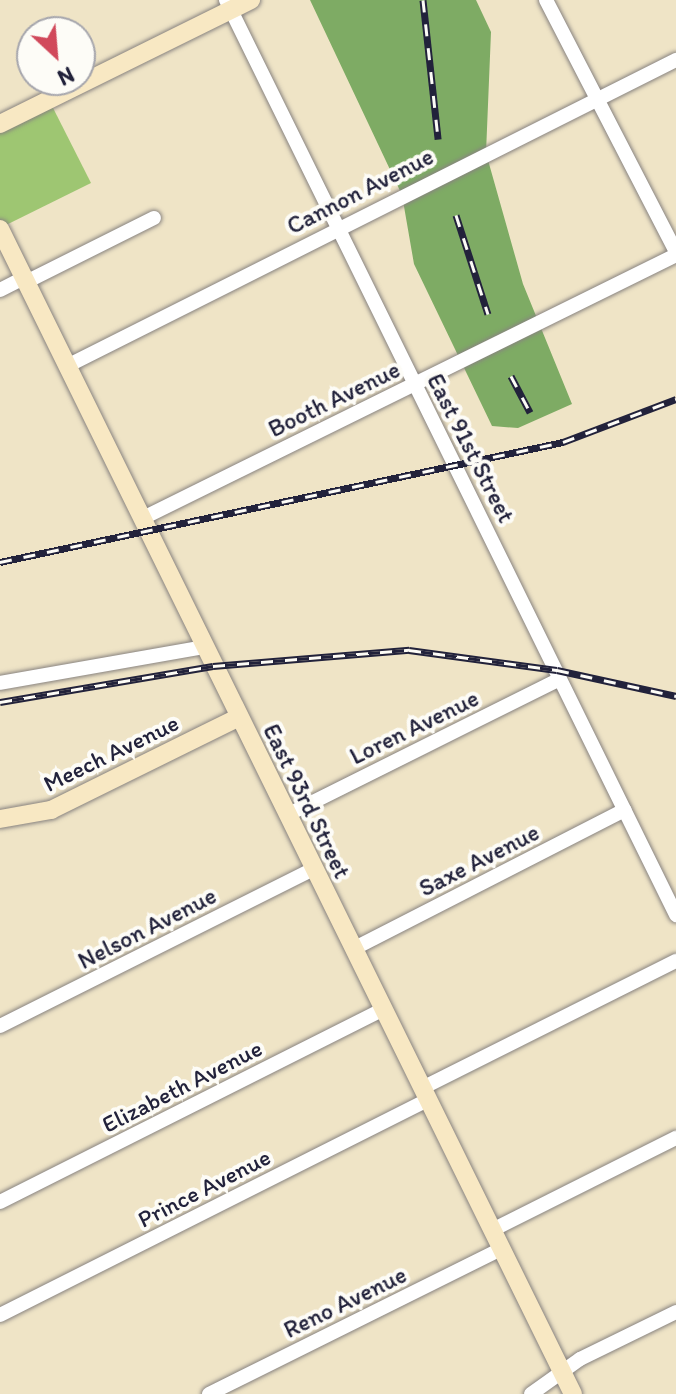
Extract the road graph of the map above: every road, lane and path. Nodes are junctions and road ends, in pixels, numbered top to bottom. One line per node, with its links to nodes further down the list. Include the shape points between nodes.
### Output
1 (251, 0): 3 (main road)
2 (546, 0): 5 (street)
3 (228, 5): 6 (main road); 8 (street, East 91st Street)
4 (676, 60): 5 (street, Cannon Avenue)
5 (597, 99): 8 (street, Cannon Avenue); 10 (street)
6 (0, 124)
7 (154, 218): 11 (street)
8 (337, 228): 13 (street, Cannon Avenue); 14 (street, East 91st Street)
9 (0, 229): 11 (main road, East 93rd Street)
10 (676, 253): 14 (street, Booth Avenue)
11 (25, 280): 12 (street); 13 (main road, East 93rd Street)
12 (0, 290)
13 (67, 366): 15 (main road, East 93rd Street)
14 (414, 384): 15 (street, Booth Avenue); 17 (street, East 91st Street)
15 (141, 519): 16 (main road, East 93rd Street)
16 (204, 647): 18 (street); 19 (main road, East 93rd Street)
17 (560, 679): 20 (street, East 91st Street); 21 (street, Loren Avenue)
18 (0, 683)
19 (239, 717): 21 (main road, East 93rd Street); 22 (main road, Meech Avenue, via 51,810)
20 (625, 810): 24 (street, East 91st Street); 25 (street, Saxe Avenue)
21 (287, 815): 23 (main road, East 93rd Street)
22 (0, 819)
23 (314, 869): 25 (main road, East 93rd Street); 28 (street, Nelson Avenue)
24 (676, 915)
25 (353, 949): 27 (main road, East 93rd Street)
26 (676, 961): 29 (street, Prince Avenue)
27 (383, 1009): 29 (main road, East 93rd Street); 31 (street, Elizabeth Avenue)
28 (0, 1026)
29 (425, 1094): 32 (main road, East 93rd Street); 35 (street, Prince Avenue)
30 (676, 1138): 32 (street)
31 (0, 1202)
32 (492, 1230): 33 (main road, East 93rd Street)
33 (501, 1249): 36 (main road, East 93rd Street); 37 (street, Reno Avenue)
34 (676, 1312): 36 (street)
35 (0, 1315)
36 (562, 1373): 38 (street); 39 (main road, East 93rd Street)
37 (209, 1394)
38 (531, 1394)
39 (573, 1394)

